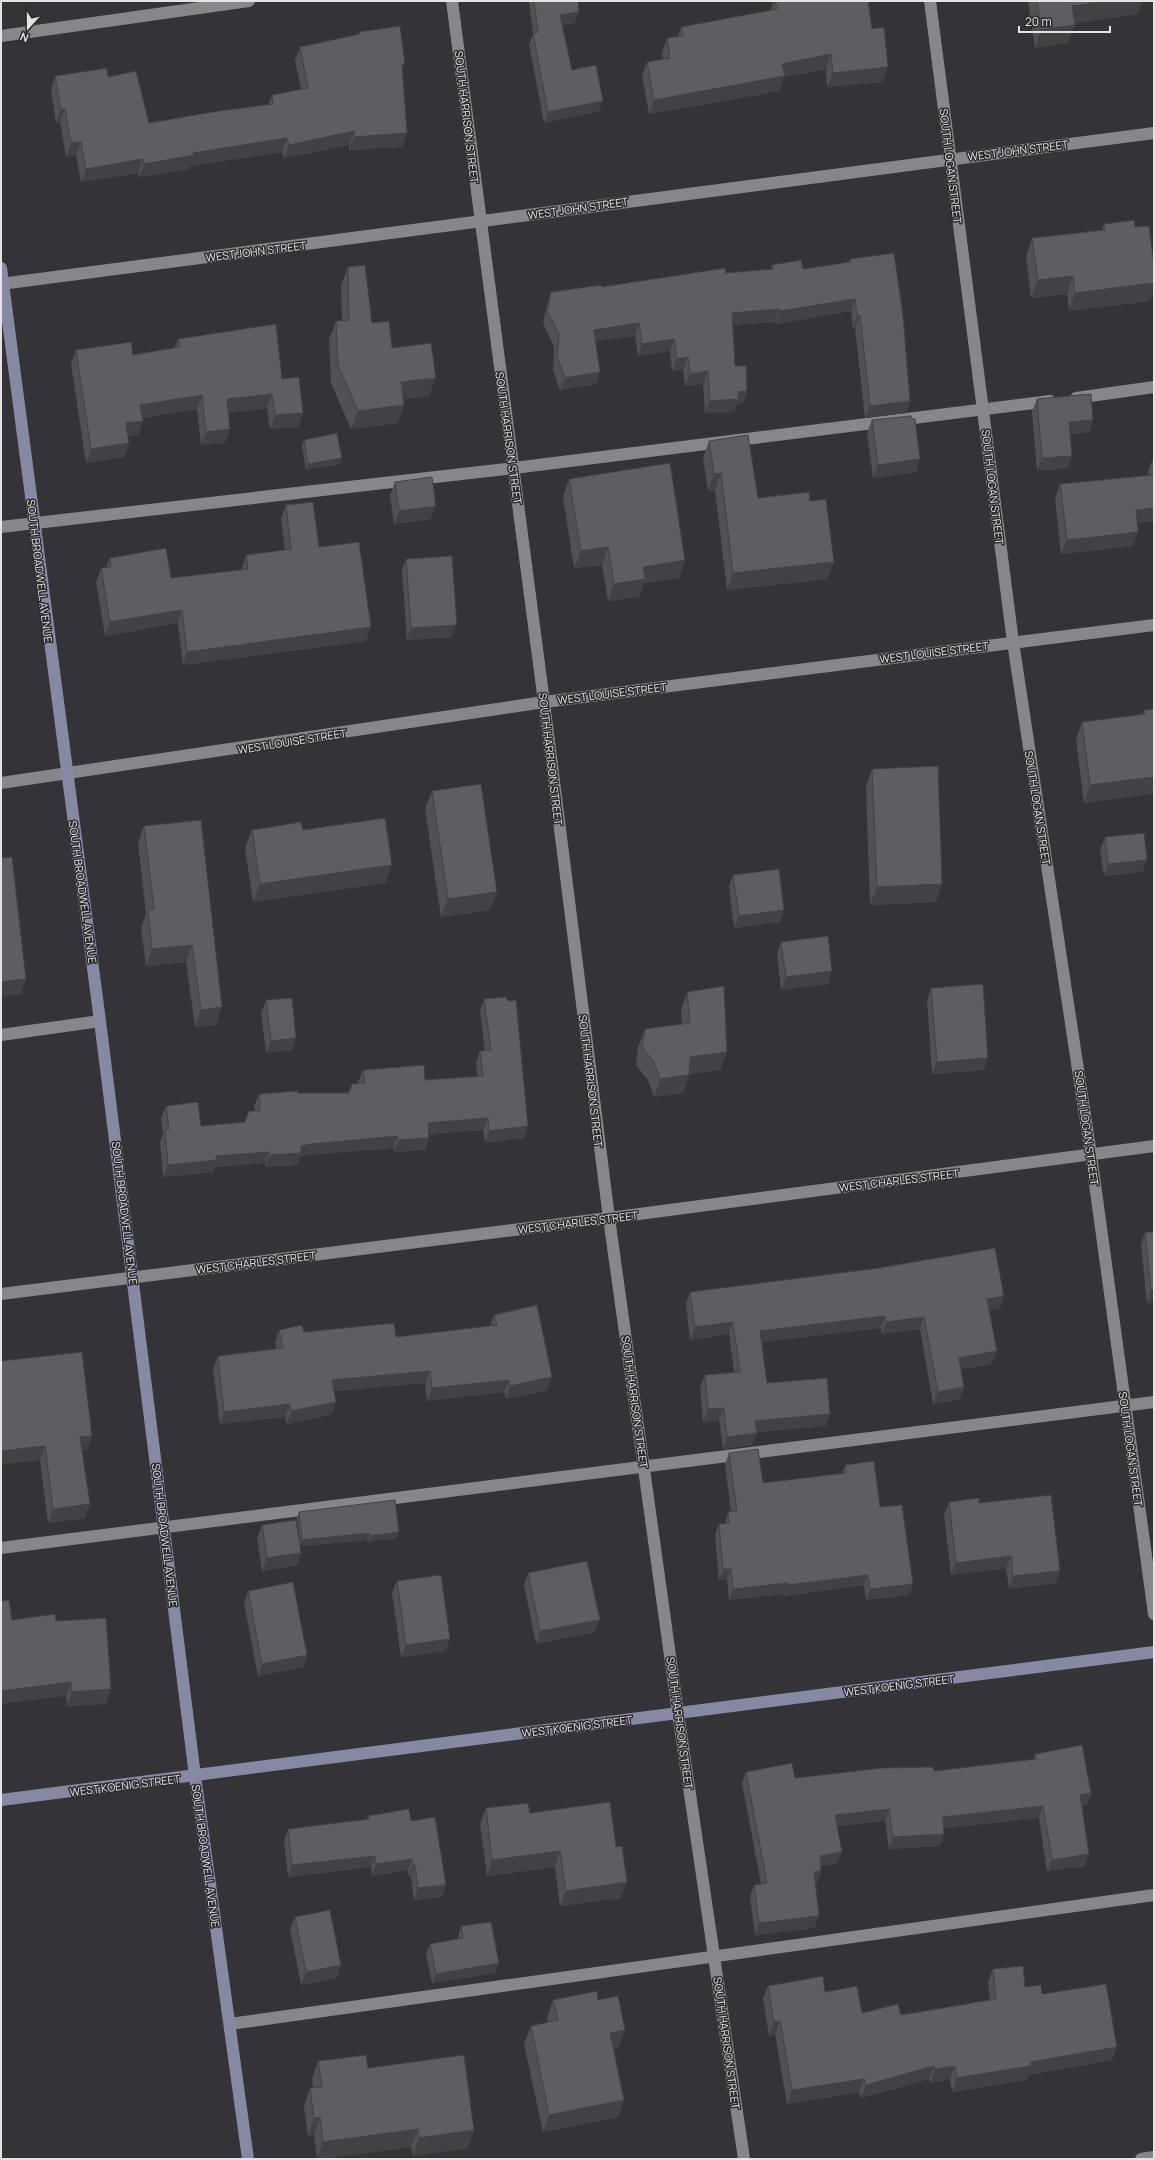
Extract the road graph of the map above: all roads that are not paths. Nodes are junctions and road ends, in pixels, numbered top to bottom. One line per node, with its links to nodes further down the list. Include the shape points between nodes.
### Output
1 (249, 1): 4 (street)
2 (452, 1): 7 (street, SOUTH HARRISON STREET)
3 (930, 1): 6 (street, SOUTH LOGAN STREET)
4 (1, 36)
5 (1154, 133): 6 (street, WEST JOHN STREET)
6 (950, 159): 7 (street, WEST JOHN STREET); 11 (street, SOUTH LOGAN STREET)
7 (481, 221): 9 (street, WEST JOHN STREET); 12 (street, SOUTH HARRISON STREET)
8 (1, 268): 9 (main road, SOUTH BROADWELL AVENUE)
9 (2, 284): 13 (main road, SOUTH BROADWELL AVENUE)
10 (1154, 387): 11 (street)
11 (983, 411): 12 (street); 16 (street, SOUTH LOGAN STREET)
12 (514, 468): 13 (street); 17 (street, SOUTH HARRISON STREET)
13 (34, 522): 14 (street); 18 (main road, SOUTH BROADWELL AVENUE)
14 (1, 527)
15 (1154, 625): 16 (street, WEST LOUISE STREET)
16 (1013, 642): 17 (street, WEST LOUISE STREET); 23 (street, SOUTH LOGAN STREET)
17 (544, 702): 18 (street, WEST LOUISE STREET); 24 (street, SOUTH HARRISON STREET)
18 (67, 775): 19 (street, WEST LOUISE STREET); 20 (main road, SOUTH BROADWELL AVENUE)
19 (1, 783)
20 (100, 1021): 21 (street); 25 (main road, SOUTH BROADWELL AVENUE)
21 (1, 1035)
22 (1154, 1146): 23 (street, WEST CHARLES STREET)
23 (1091, 1154): 24 (street, WEST CHARLES STREET); 28 (street, SOUTH LOGAN STREET)
24 (609, 1218): 25 (street, WEST CHARLES STREET); 29 (street, SOUTH HARRISON STREET)
25 (133, 1278): 26 (street, WEST CHARLES STREET); 30 (main road, SOUTH BROADWELL AVENUE)
26 (1, 1294)
27 (1154, 1402): 28 (street)
28 (1125, 1406): 29 (street); 32 (street, SOUTH LOGAN STREET)
29 (644, 1468): 30 (street); 34 (street, SOUTH HARRISON STREET)
30 (165, 1528): 31 (street); 35 (main road, SOUTH BROADWELL AVENUE)
31 (1, 1548)
32 (1154, 1614)
33 (1154, 1652): 34 (main road, WEST KOENIG STREET)
34 (678, 1713): 35 (main road, WEST KOENIG STREET); 38 (street, SOUTH HARRISON STREET)
35 (195, 1776): 36 (main road, WEST KOENIG STREET); 39 (main road, SOUTH BROADWELL AVENUE)
36 (1, 1800)
37 (1154, 1895): 38 (street)
38 (714, 1956): 39 (street); 42 (street, SOUTH HARRISON STREET)
39 (230, 2024): 41 (main road, SOUTH BROADWELL AVENUE)
40 (1154, 2157): 43 (street)
41 (248, 2159)
42 (744, 2159)
43 (1141, 2159)

